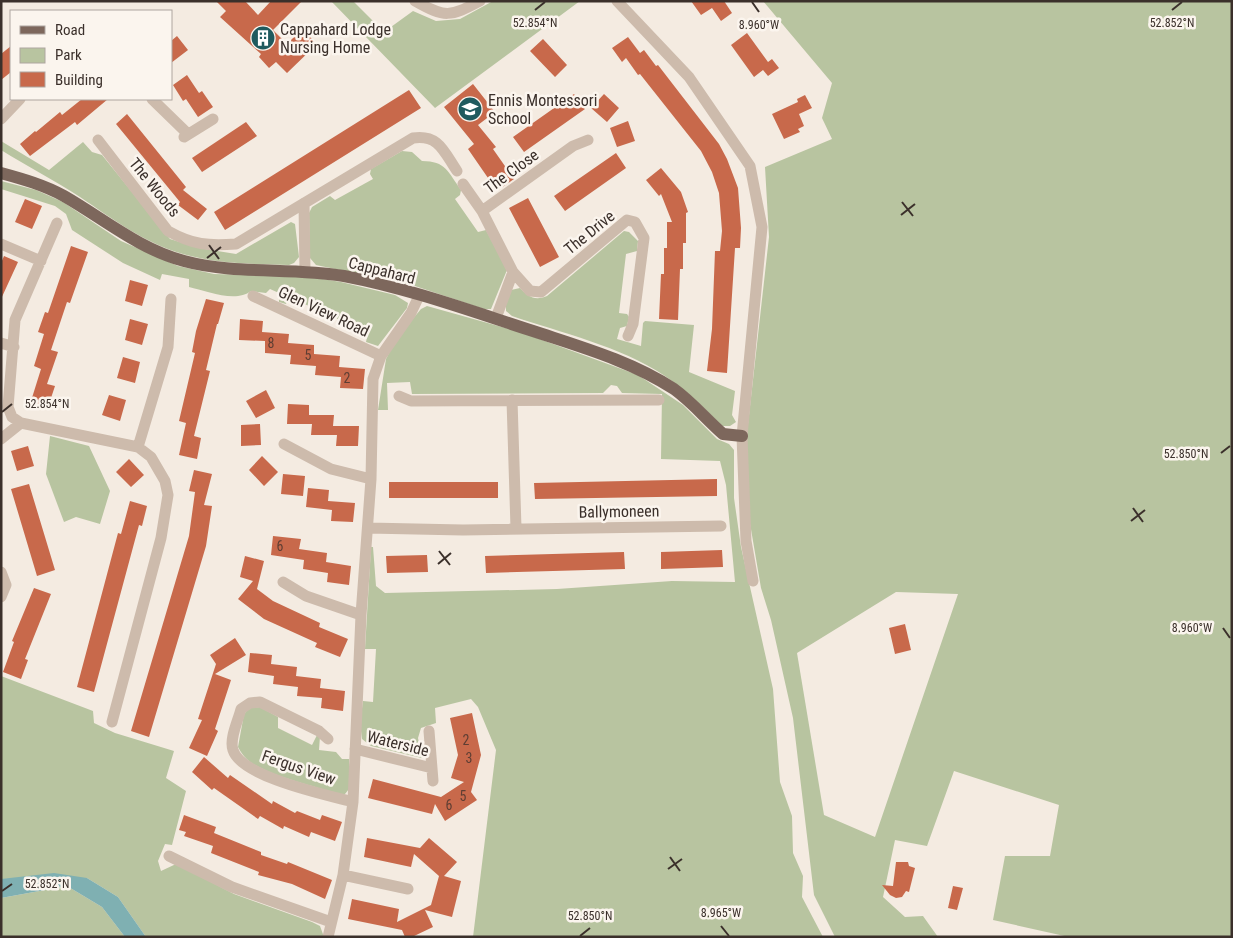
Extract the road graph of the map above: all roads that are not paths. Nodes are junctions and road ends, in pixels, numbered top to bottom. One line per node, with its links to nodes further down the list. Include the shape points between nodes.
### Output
1 (415, 1): 2 (street, via 435,13 455,14)
2 (480, 1)
3 (617, 1): 32 (street, via 689,77 750,166 762,227)
4 (19, 100): 6 (street)
5 (153, 100): 7 (street, via 186,135)
6 (1, 119)
7 (213, 119)
8 (98, 140): 13 (street, The Woods, via 168,230 184,240 209,246 236,244)
9 (588, 140): 14 (street, The Close, via 573,146)
10 (457, 171): 13 (street, The Woods, via 437,142 426,136 413,138)
11 (1, 173): 18 (main road, Cappahard, via 47,188 129,238 184,261 238,269)
12 (463, 184): 14 (street, The Close)
13 (304, 203): 18 (street)
14 (482, 212): 19 (street)
15 (57, 223): 17 (street)
16 (1, 244): 17 (street)
17 (41, 261): 26 (street, via 15,320)
18 (305, 271): 21 (main road, Cappahard, via 344,276)
19 (513, 272): 23 (street); 24 (street, The Drive, via 530,291 541,292 621,225 628,220 635,222 644,238 633,324)
20 (253, 296): 27 (street, Glen View Road)
21 (419, 296): 23 (main road, Cappahard); 27 (street)
22 (171, 299): 35 (street, via 168,348)
23 (496, 318): 32 (main road, Cappahard, via 623,362 674,390 723,434)
24 (628, 336)
25 (1, 342): 26 (street)
26 (14, 347): 31 (street, via 8,407 12,417)
27 (381, 356): 36 (street, via 374,379)
28 (398, 396): 29 (street, via 411,401)
29 (512, 400): 30 (street); 39 (street)
30 (659, 400)
31 (21, 423): 33 (street); 35 (street)
32 (742, 436): 41 (street, via 746,540)
33 (1, 439)
34 (284, 444): 36 (street, via 331,468)
35 (138, 447): 45 (street, via 151,457 165,481 168,495 161,538)
36 (371, 479): 38 (street)
37 (721, 526): 39 (street, Ballymoneen)
38 (368, 528): 39 (street, Ballymoneen); 44 (street)
39 (516, 528)
40 (1, 572): 43 (street, via 6,585)
41 (753, 581)
42 (283, 582): 44 (street, via 306,596)
43 (1, 597)
44 (361, 615): 48 (street)
45 (112, 722)
46 (429, 732): 49 (street, Waterside)
47 (328, 739): 51 (street, Fergus View, via 319,731 260,702 250,703 241,710 232,749 237,760 259,773)
48 (355, 749): 49 (street, Waterside); 51 (street)
49 (432, 768): 50 (street, Waterside)
50 (433, 781)
51 (353, 802): 53 (street)
52 (170, 856): 55 (street, via 232,887)
53 (343, 875): 54 (street); 55 (street)
54 (408, 889)
55 (331, 922): 56 (street)
56 (328, 937)

